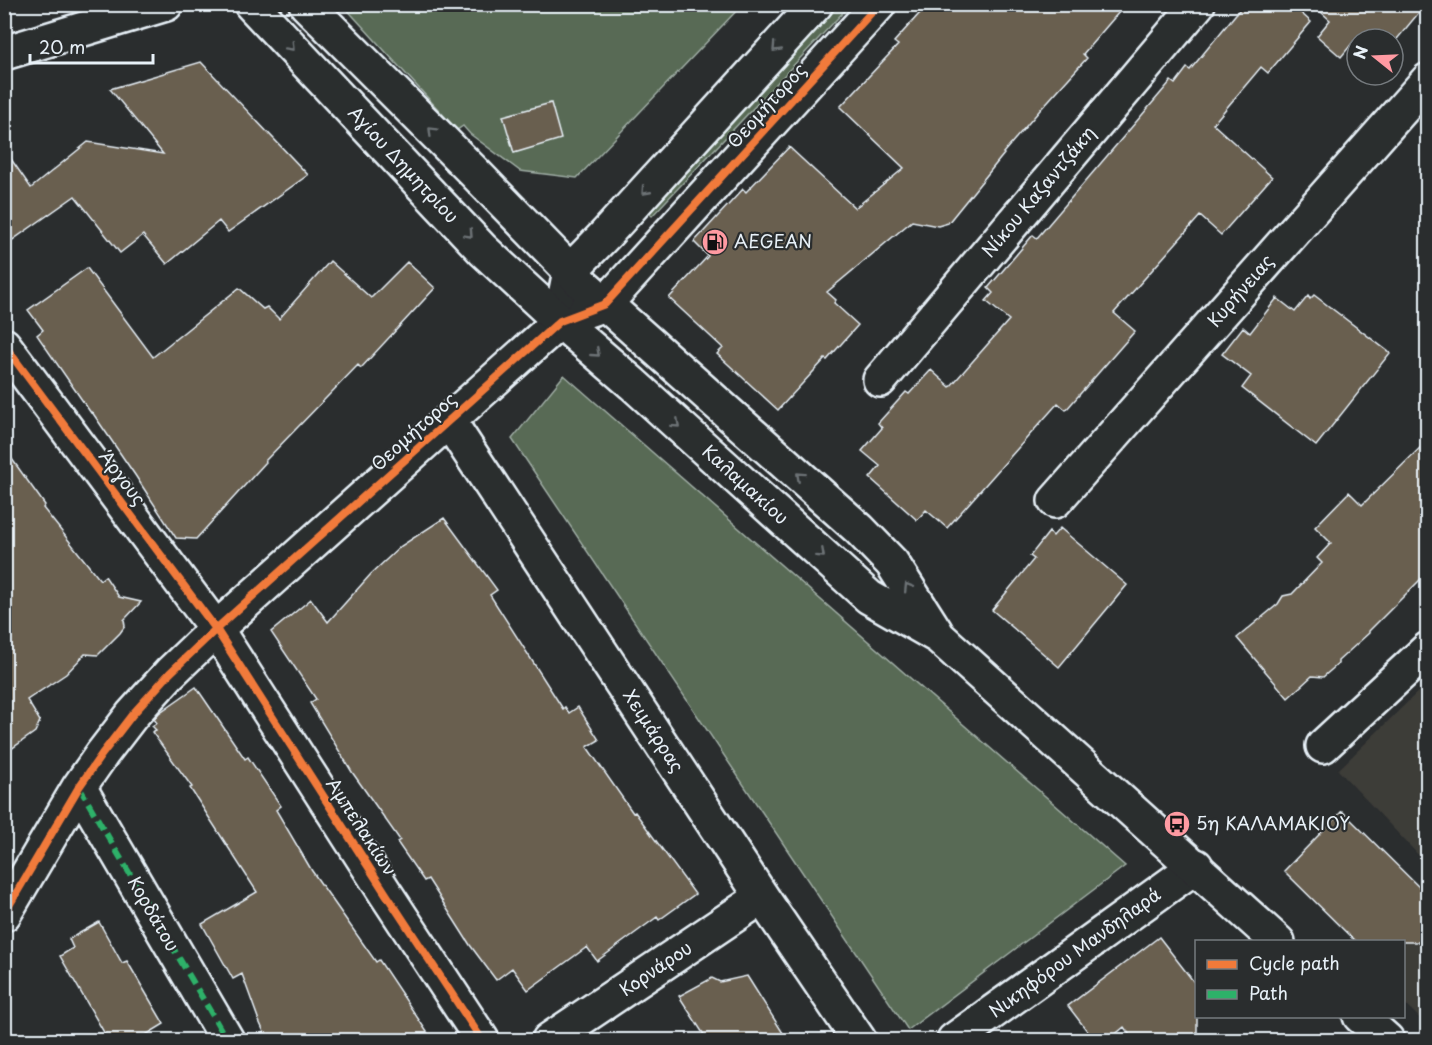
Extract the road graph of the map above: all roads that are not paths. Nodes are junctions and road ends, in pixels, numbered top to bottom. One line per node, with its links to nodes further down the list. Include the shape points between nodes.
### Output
1 (166, 4): 7 (street)
2 (251, 4): 11 (street, Αγίου Δημητρίου, one-way to 11, via 483,250)
3 (306, 4): 9 (street, one-way to 3)
4 (816, 4): 9 (street, Θεομήτορος, one-way to 9)
5 (879, 4): 10 (street, Θεομήτορος)
6 (1198, 4): 13 (street, Νίκου Καζαντζάκη)
7 (4, 52)
8 (1428, 80): 15 (street, Κυρήνειας)
9 (570, 271): 10 (street); 11 (street)
10 (605, 304): 11 (street, Θεομήτορος); 17 (street, Καλαμακίου, one-way to 10, via 892,563 859,529)
11 (560, 321): 14 (street, Θεομήτορος); 17 (street, Καλαμακίου, one-way to 17, via 868,597)
12 (4, 345): 16 (street, Άργους)
13 (880, 380)
14 (449, 421): 16 (street, Θεομήτορος); 22 (street, Χειμάρρας)
15 (1055, 501)
16 (216, 629): 20 (street, Θεομήτορος, via 132,715); 27 (street, Αμπελακίων)
17 (939, 637): 21 (street, Καλαμακίου)
18 (1428, 649): 19 (street)
19 (1323, 746)
20 (79, 787): 23 (street, Θεομήτορος); 26 (street, Κορδάτου)
21 (1196, 866): 24 (street, Καλαμακίου); 30 (street, Νικηφόρου Μανδηλαρά)
22 (762, 897): 28 (street, Κορνάρου); 29 (street, Χειμάρρας)
23 (4, 914)
24 (1276, 940)
25 (1361, 1018): 31 (street)
26 (227, 1041)
27 (482, 1041)
28 (549, 1041)
29 (860, 1041)
30 (954, 1041)
31 (1387, 1041)

